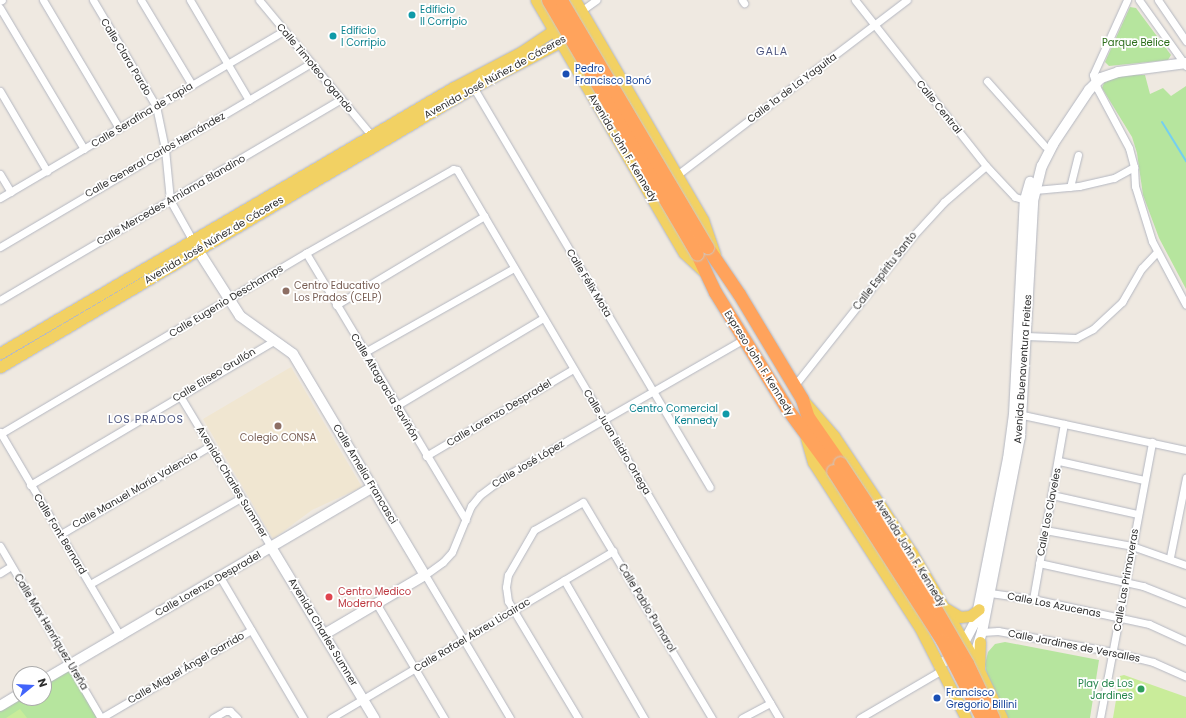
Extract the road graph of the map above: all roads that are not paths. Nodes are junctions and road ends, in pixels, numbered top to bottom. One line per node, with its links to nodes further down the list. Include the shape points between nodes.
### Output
1 (43, 0): 36 (street)
2 (93, 0): 35 (street, Calle Clara Pardo)
3 (141, 0): 31 (street)
4 (190, 0): 26 (street)
5 (259, 0): 20 (street, Calle Timoteo Ogando)
6 (561, 0): 57 (highway, Expreso John F. Kennedy, bridge)
7 (569, 0): 15 (main road, via 568,8 552,15)
8 (575, 0): 17 (main road)
9 (596, 0): 17 (street)
10 (855, 0): 18 (street, Calle Central)
11 (907, 0): 18 (street, Calle 1a de La Yaguita)
12 (1127, 0): 28 (street)
13 (1139, 0): 24 (street)
14 (1158, 0): 21 (street)
15 (540, 1): 19 (main road, Avenida John F. Kennedy); 57 (highway, Expreso John F. Kennedy, bridge)
16 (0, 8): 39 (street)
17 (582, 11): 19 (main road, Avenida José Núñez de Cáceres); 22 (main road, Avenida José Núñez de Cáceres, via 579,26); 23 (main road)
18 (874, 25): 42 (street, Calle Central); 47 (street, Calle 1a de La Yaguita)
19 (554, 30): 22 (main road, Avenida John F. Kennedy); 30 (main road, Avenida José Núñez de Cáceres)
20 (284, 31): 25 (street, Calle Timoteo Ogando); 26 (street, Calle Serafina de Tapia)
21 (1186, 41)
22 (560, 42): 27 (main road, Avenida John F. Kennedy); 30 (main road, Avenida José Núñez de Cáceres)
23 (603, 49): 27 (main road, via 589,38 577,40 571,51); 47 (main road)
24 (1184, 61): 28 (main road, via 1118,72)
25 (311, 63): 33 (street, Calle Timoteo Ogando); 34 (street, Calle General Carlos Hernández)
26 (228, 64): 31 (street, Calle Serafina de Tapia); 34 (street)
27 (576, 67): 62 (main road, Avenida John F. Kennedy, via 684,252)
28 (1094, 79): 38 (main road, Avenida Buenaventura Freites); 43 (street, via 1121,129); 49 (main road, Avenida Buenaventura Freites, via 1053,144 1042,166)
29 (987, 81): 38 (street)
30 (471, 83): 37 (main road, Avenida José Núñez de Cáceres); 55 (main road, Avenida José Núñez de Cáceres); 76 (street, Calle Félix Mota)
31 (192, 85): 35 (street, Calle Serafina de Tapia)
32 (0, 91): 45 (street)
33 (341, 99): 37 (street, Calle Timoteo Ogando); 52 (street, Calle Mercedes Amiama Blandino)
34 (249, 100): 40 (street, Calle General Carlos Hernández)
35 (156, 106): 36 (street, Calle Serafina de Tapia); 40 (street, Calle Clara Pardo)
36 (119, 128): 39 (street, Calle Serafina de Tapia)
37 (371, 136): 55 (main road, Avenida José Núñez de Cáceres)
38 (1045, 146): 53 (main road, Avenida Buenaventura Freites, via 1033,172)
39 (84, 149): 45 (street, Calle Serafina de Tapia)
40 (164, 150): 52 (street, Calle Clara Pardo); 56 (street, Calle General Carlos Hernández)
41 (1078, 155): 48 (street)
42 (986, 166): 53 (street, Calle Central, via 1015,197); 75 (street, Calle Espíritu Santo, via 944,202 912,236)
43 (1134, 167): 48 (street, via 1114,178); 58 (street, via 1141,211)
44 (453, 170): 54 (street, Calle Juan Isidro Ortega, via 457,170); 59 (street, Calle Eugenio Deschamps)
45 (47, 171): 50 (street, Calle Serafina de Tapia)
46 (0, 174): 50 (street)
47 (677, 175): 61 (main road, via 703,220)
48 (1070, 187): 49 (street)
49 (1035, 190): 53 (main road, Avenida Buenaventura Freites)
50 (11, 192): 51 (street, Calle Serafina de Tapia)
51 (0, 198)
52 (170, 200): 55 (street, Calle Clara Pardo); 64 (street, Calle Mercedes Amiama Blandino)
53 (1029, 201): 68 (main road, Avenida Buenaventura Freites); 80 (main road, Avenida Buenaventura Freites)
54 (484, 216): 60 (street, Calle Juan Isidro Ortega); 65 (street)
55 (195, 245): 63 (main road, Calle Amelia Francasci); 72 (main road, Avenida José Núñez de Cáceres); 73 (main road, Avenida José Núñez de Cáceres)
56 (0, 247)
57 (702, 251): 61 (highway, Expreso John F. Kennedy); 62 (highway, Expreso John F. Kennedy)
58 (1157, 252): 66 (street); 68 (street, via 1142,268 1122,302 1093,328 1076,338)
59 (306, 253): 63 (street, Calle Eugenio Deschamps); 65 (street, Calle Altagracia Saviñón)
60 (514, 268): 67 (street, Calle Juan Isidro Ortega); 71 (street)
61 (720, 268): 75 (highway, Expreso John F. Kennedy, via 739,294)
62 (704, 271): 69 (highway, Expreso John F. Kennedy)
63 (229, 299): 70 (main road, Calle Amelia Francasci, via 248,323); 83 (street, Calle Eugenio Deschamps)
64 (0, 300)
65 (336, 305): 71 (street, Calle Altagracia Saviñón)
66 (1186, 306)
67 (543, 318): 74 (street, Calle Juan Isidro Ortega); 79 (street)
68 (1026, 336): 80 (main road, Avenida Buenaventura Freites)
69 (744, 339): 76 (street, Calle José López); 84 (highway, Expreso John F. Kennedy)
70 (275, 340): 77 (street, Calle Eliseo Grullón); 94 (main road, Calle Amelia Francasci, via 293,354)
71 (365, 352): 79 (street, Calle Altagracia Saviñón)
72 (0, 353)
73 (0, 367)
74 (573, 369): 81 (street, Calle Juan Isidro Ortega); 88 (street, Calle Lorenzo Despradel)
75 (794, 386): 78 (highway, Expreso John F. Kennedy)
76 (654, 392): 81 (street, Calle José López); 95 (street, Calle Félix Mota)
77 (180, 396): 86 (street, Avenida Charles Summer); 93 (street, Calle Eliseo Grullón)
78 (802, 399): 90 (highway, Expreso John F. Kennedy, via 808,417); 120 (main road, Avenida John F. Kennedy, via 821,419 868,485)
79 (396, 406): 88 (street, Calle Altagracia Saviñón)
80 (1018, 414): 82 (street); 116 (main road, Avenida Buenaventura Freites); 121 (main road, Avenida Buenaventura Freites)
81 (605, 421): 99 (street, Calle José López, via 504,477 480,494 470,506); 144 (street, Calle Juan Isidro Ortega)
82 (1064, 424): 85 (street); 89 (street, Calle Los Claveles)
83 (0, 433): 93 (street, Calle Font Bernard)
84 (806, 438): 90 (highway, Expreso John F. Kennedy); 132 (main road, via 813,462 880,563)
85 (1152, 442): 87 (street); 92 (street, Calle Las Primaveras)
86 (210, 446): 97 (street, Avenida Charles Summer); 101 (street, Calle Manuel María Valencia)
87 (1186, 450)
88 (426, 456): 99 (street, Calle Altagracia Saviñón)
89 (1059, 461): 92 (street); 96 (street, Calle Los Claveles)
90 (836, 467): 161 (highway, Expreso John F. Kennedy, bridge, via 942,640); 162 (highway, Expreso John F. Kennedy, bridge, via 927,594 967,663)
91 (1186, 478): 106 (street)
92 (1144, 480): 98 (street, Calle Las Primaveras)
93 (30, 485): 101 (street, Calle Font Bernard)
94 (373, 487): 104 (main road, Calle Lorenzo Despradel); 111 (main road, Calle Amelia Francasci)
95 (710, 487)
96 (1052, 495): 98 (street); 100 (street, Calle Los Claveles)
97 (241, 498): 104 (street, Avenida Charles Summer); 115 (street)
98 (1138, 514): 103 (street, Calle Las Primaveras)
99 (466, 520): 111 (street, Calle José López, via 452,552)
100 (1045, 530): 103 (street); 107 (street, Calle Los Claveles)
101 (61, 534): 115 (street, Calle Font Bernard)
102 (0, 546): 109 (street, Calle Max Henríquez Ureña)
103 (1132, 546): 106 (street); 114 (street, Calle Las Primaveras)
104 (271, 547): 112 (main road, Calle Lorenzo Despradel); 126 (main road, Avenida Charles Sumner)
105 (613, 551): 113 (street, Calle Rafael Abreu Licairac); 122 (street, Calle Pablo Pumarol, via 584,502 580,502 540,526 530,535 506,581 506,594); 156 (street, Calle Pablo Pumarol)
106 (1170, 557): 108 (street)
107 (1039, 563): 114 (street); 117 (street, Calle Los Claveles)
108 (1186, 565)
109 (12, 566): 110 (street); 135 (street, Calle Max Henríquez Ureña)
110 (0, 573)
111 (425, 575): 118 (main road, Calle José López); 129 (street, Calle Amelia Francasci)
112 (220, 577): 125 (street); 127 (main road, Calle Lorenzo Despradel)
113 (564, 580): 122 (street, Calle Rafael Abreu Licairac); 155 (street)
114 (1126, 583): 119 (street, via 1156,590); 123 (street, Calle Las Primaveras)
115 (90, 584): 127 (street, Calle Font Bernard)
116 (990, 593): 117 (street, Calle Los Azucenas); 128 (main road, Avenida Buenaventura Freites)
117 (1033, 599): 123 (street, Calle Los Azucenas)
118 (376, 603): 126 (main road, Calle José López); 136 (street)
119 (1186, 603)
120 (943, 606): 121 (main road, via 960,617 970,616); 124 (main road, Avenida John F. Kennedy)
121 (979, 609): 131 (main road, Avenida Buenaventura Freites)
122 (514, 610): 129 (street, Calle Rafael Abreu Licairac); 154 (street)
123 (1120, 618): 130 (street, Calle Los Azucenas, via 1149,624); 133 (street, Calle Las Primaveras)
124 (956, 628): 131 (main road, Avenida John F. Kennedy); 132 (main road, via 954,637 948,645 938,648)
125 (251, 630): 146 (street, Calle Miguel Ángel Garrido); 149 (street)
126 (325, 634): 143 (main road, Avenida Charles Sumner)
127 (120, 636): 135 (main road, Calle Lorenzo Despradel)
128 (981, 637): 133 (street, Calle Jardines de Versalles, via 998,631); 134 (main road, Avenida Buenaventura Freites); 138 (main road)
129 (463, 640): 136 (street, Calle Rafael Abreu Licairac); 153 (street, Calle Amelia Francasci)
130 (1186, 641)
131 (964, 643): 134 (main road, Avenida John F. Kennedy); 137 (main road, Avenida Buenaventura Freites, via 959,652)
132 (929, 644): 137 (main road)
133 (1113, 652): 140 (street, Calle Jardines de Versalles, via 1153,662); 164 (street, Calle Las Primaveras)
134 (972, 656): 137 (main road, via 963,663); 138 (main road, Avenida John F. Kennedy)
135 (70, 665): 139 (main road, Calle Lorenzo Despradel); 146 (street, Calle Max Henríquez Ureña)
136 (415, 668): 143 (street, Calle Rafael Abreu Licairac); 152 (street)
137 (938, 669): 141 (main road); 159 (street)
138 (981, 674): 141 (main road, via 972,669 960,671 955,678); 163 (main road, Avenida John F. Kennedy)
139 (52, 675)
140 (1186, 677)
141 (954, 694): 160 (main road)
142 (12, 699): 145 (main road)
143 (363, 699): 150 (street, Calle Rafael Abreu Licairac); 151 (main road, Avenida Charles Sumner)
144 (770, 703): 157 (street); 158 (street, Calle Juan Isidro Ortega)
145 (0, 706)
146 (101, 718)
147 (213, 718): 148 (street, via 225,711 230,711)
148 (237, 718)
149 (303, 718)
150 (331, 718)
151 (374, 718)
152 (444, 718)
153 (510, 718)
154 (578, 718)
155 (644, 718)
156 (712, 718)
157 (742, 718)
158 (779, 718)
159 (860, 718)
160 (966, 718)
161 (982, 718)
162 (993, 718)
163 (1002, 718)
164 (1100, 718)

